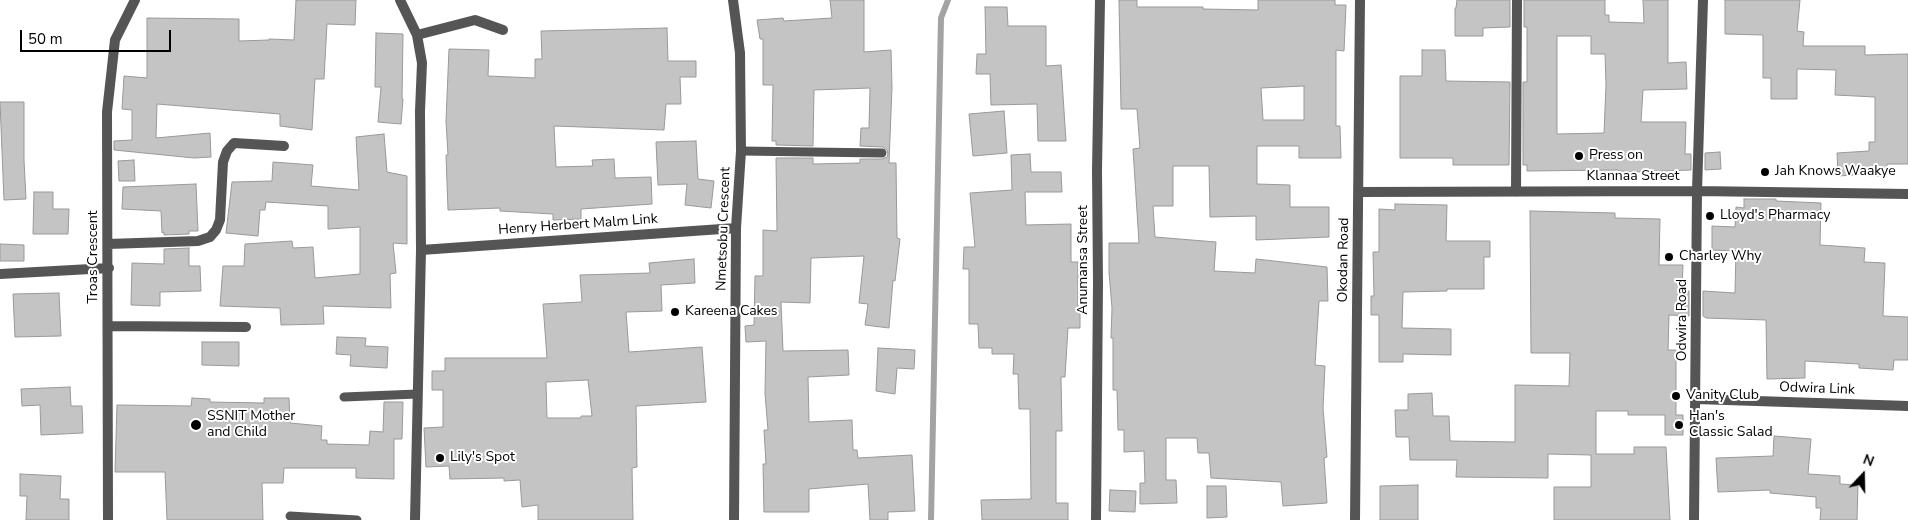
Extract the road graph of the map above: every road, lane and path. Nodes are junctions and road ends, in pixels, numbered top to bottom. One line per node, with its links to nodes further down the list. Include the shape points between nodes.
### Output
1 (135, 0): 18 (street, Troas Crescent, via 115,40 107,112)
2 (400, 0): 9 (street)
3 (733, 0): 11 (street, Nmetsobu Crescent, via 740,53)
4 (1100, 0): 33 (street, Anumansa Street)
5 (1360, 0): 14 (street, Okodan Road)
6 (1517, 0): 15 (street)
7 (1703, 0): 13 (street, Odwira Road)
8 (503, 30): 9 (street, via 475,20)
9 (417, 35): 19 (street, via 422,63)
10 (284, 146): 18 (street, via 234,143 226,151 220,220 210,237 198,241)
11 (741, 151): 12 (lane); 17 (street, Nmetsobu Crescent)
12 (882, 153)
13 (1697, 191): 15 (street, Klannaa Street); 16 (street, Klannaa Street); 26 (street, Odwira Road)
14 (1359, 192): 15 (street, Klannaa Street); 34 (street, Okodan Road)
15 (1516, 192)
16 (1908, 194)
17 (736, 228): 19 (street, Henry Herbert Malm Link); 32 (street, Nmetsobu Crescent)
18 (108, 244): 20 (street, Troas Crescent)
19 (422, 250): 24 (street)
20 (109, 268): 21 (street); 22 (street, Troas Crescent)
21 (0, 274)
22 (108, 326): 23 (street); 29 (street, Troas Crescent)
23 (246, 327)
24 (417, 394): 25 (lane); 31 (street)
25 (344, 397)
26 (1696, 399): 27 (street, Odwira Link); 35 (street, Odwira Road)
27 (1908, 406)
28 (290, 516): 30 (lane)
29 (108, 520)
30 (357, 520)
31 (415, 520)
32 (734, 520)
33 (1096, 520)
34 (1355, 520)
35 (1694, 520)

